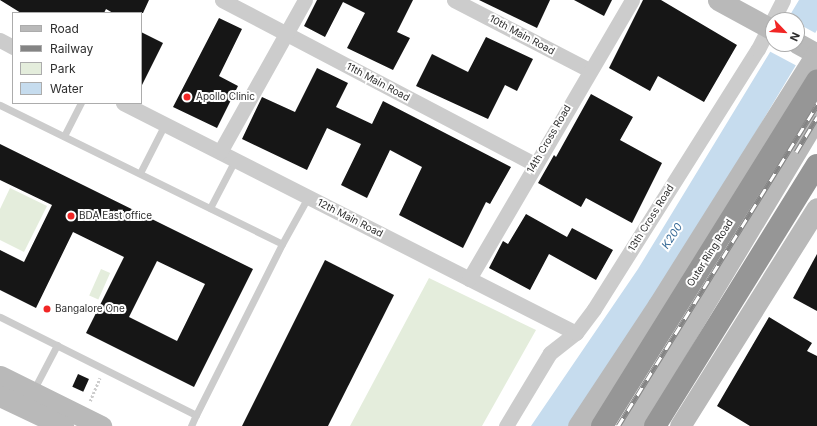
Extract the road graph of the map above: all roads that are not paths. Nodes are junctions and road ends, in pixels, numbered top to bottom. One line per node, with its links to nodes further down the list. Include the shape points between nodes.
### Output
1 (222, 0): 9 (street, 11th Main Road)
2 (304, 0): 9 (street)
3 (454, 0): 14 (street, 10th Main Road)
4 (632, 0): 14 (street, 14th Cross Road)
5 (718, 0): 8 (street)
6 (783, 0): 7 (street, 13th Cross Road)
7 (778, 12)
8 (765, 26)
9 (287, 34): 22 (street); 24 (street, 11th Main Road)
10 (765, 38): 33 (street, 13th Cross Road, via 594,309)
11 (0, 40): 12 (street)
12 (12, 46)
13 (812, 51): 43 (street, via 658,305)
14 (589, 70): 24 (street, 14th Cross Road)
15 (817, 80): 44 (highway, Outer Ring Road)
16 (80, 104): 21 (lane)
17 (125, 104): 20 (street, 12th Main Road)
18 (0, 105): 21 (lane)
19 (817, 117): 45 (street)
20 (165, 124): 22 (street, 12th Main Road); 26 (lane)
21 (64, 136): 26 (lane)
22 (220, 152): 23 (street, 12th Main Road)
23 (235, 160): 27 (street, 12th Main Road); 28 (lane)
24 (534, 164): 31 (street, 14th Cross Road)
25 (817, 165): 46 (highway)
26 (140, 173): 28 (lane)
27 (308, 197): 30 (lane); 31 (street, 12th Main Road)
28 (210, 208): 30 (lane)
29 (817, 208): 47 (street)
30 (282, 244): 38 (lane)
31 (469, 279): 33 (street, 12th Main Road)
32 (0, 317): 34 (lane)
33 (576, 333): 42 (street, 13th Cross Road, via 550,353)
34 (57, 345): 36 (lane); 38 (lane)
35 (0, 376): 36 (street)
36 (33, 391): 40 (street)
37 (0, 396): 39 (street)
38 (196, 415): 41 (lane)
39 (63, 426)
40 (102, 426)
41 (191, 426)
42 (506, 426)
43 (578, 426)
44 (602, 426)
45 (631, 426)
46 (655, 426)
47 (680, 426)

